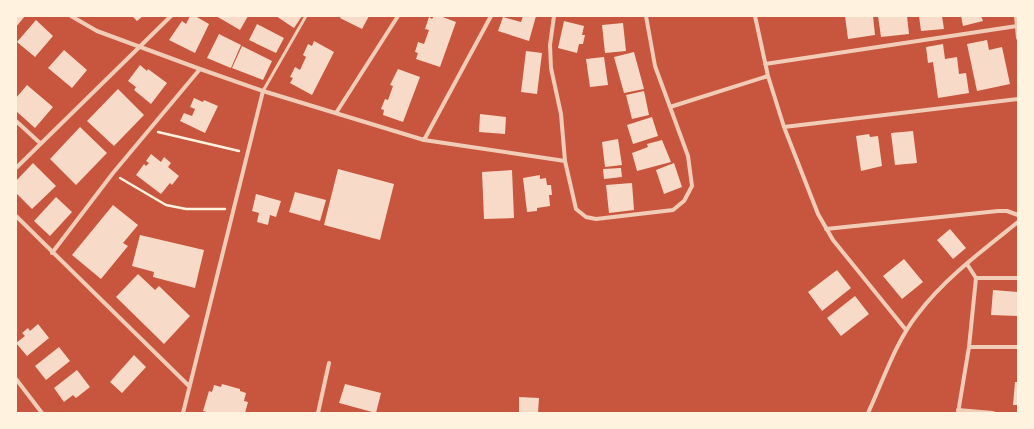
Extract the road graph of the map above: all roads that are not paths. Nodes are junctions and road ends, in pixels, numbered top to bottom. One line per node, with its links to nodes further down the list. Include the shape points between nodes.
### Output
1 (71, 16): 12 (street, via 97,31)
2 (171, 16): 12 (street)
3 (306, 16): 16 (lane)
4 (398, 16): 19 (street)
5 (491, 16): 22 (street)
6 (554, 16): 24 (street, via 550,45 551,68 561,114)
7 (646, 16): 18 (street, via 656,66)
8 (755, 16): 13 (street)
9 (1016, 16): 10 (street)
10 (1017, 26): 11 (street); 13 (street)
11 (1018, 38)
12 (142, 46): 14 (street); 23 (street)
13 (765, 64): 15 (street)
14 (200, 68): 16 (street); 30 (street, via 148,129)
15 (768, 76): 18 (street); 21 (street)
16 (263, 91): 19 (street); 39 (street)
17 (1018, 99): 21 (street)
18 (670, 107): 24 (street, via 688,156 692,178 688,196 673,210 596,220 586,217 576,209)
19 (336, 113): 22 (street)
20 (16, 121): 23 (street)
21 (784, 127): 29 (street, via 811,200)
22 (424, 140): 24 (street)
23 (40, 143): 25 (street)
24 (564, 162)
25 (16, 168)
26 (1018, 215): 29 (street, via 1007,210)
27 (16, 216): 30 (street)
28 (1018, 222): 31 (street)
29 (826, 229): 34 (street)
30 (52, 253): 39 (street)
31 (967, 264): 32 (street); 34 (street, via 928,301)
32 (976, 278): 33 (street); 35 (street)
33 (1018, 278)
34 (906, 330): 44 (street)
35 (969, 347): 36 (street); 40 (street)
36 (1018, 347)
37 (329, 363): 43 (street)
38 (16, 379): 41 (street)
39 (189, 386): 42 (street)
40 (958, 412): 45 (street)
41 (42, 413)
42 (183, 413)
43 (318, 413)
44 (868, 413)
45 (993, 413)

